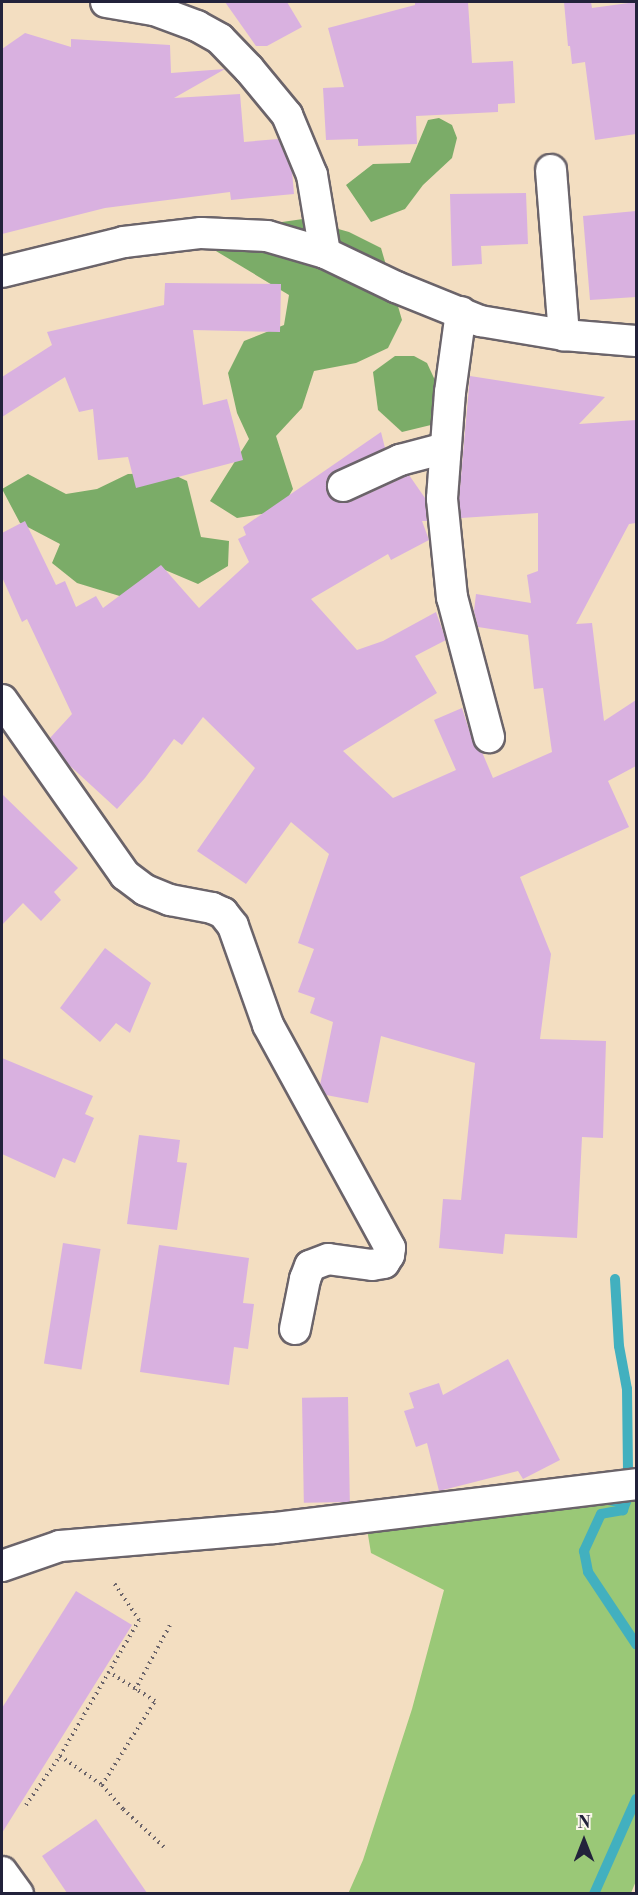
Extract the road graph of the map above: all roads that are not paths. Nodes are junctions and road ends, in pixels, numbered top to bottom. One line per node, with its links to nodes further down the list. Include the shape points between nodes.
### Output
1 (106, 2): 2 (street)
2 (161, 6): 4 (street, via 220,39 287,115 312,175)
3 (550, 170): 7 (street)
4 (325, 252): 5 (street, via 267,236 201,233 124,242); 6 (street, via 396,287)
5 (2, 272)
6 (461, 312): 7 (street, via 480,321); 9 (street)
7 (564, 335): 8 (street)
8 (636, 341)
9 (445, 448): 10 (street, via 400,460); 12 (street, via 442,499 452,597)
10 (343, 486)
11 (2, 700): 13 (street, via 125,875 145,890 170,900 223,913 233,926 268,1025 390,1248 384,1263 328,1259 310,1266)
12 (489, 737)
13 (295, 1329)
14 (636, 1484): 15 (street, via 274,1528 60,1546)
15 (2, 1566)
16 (2, 1872): 17 (street)
17 (18, 1893)

